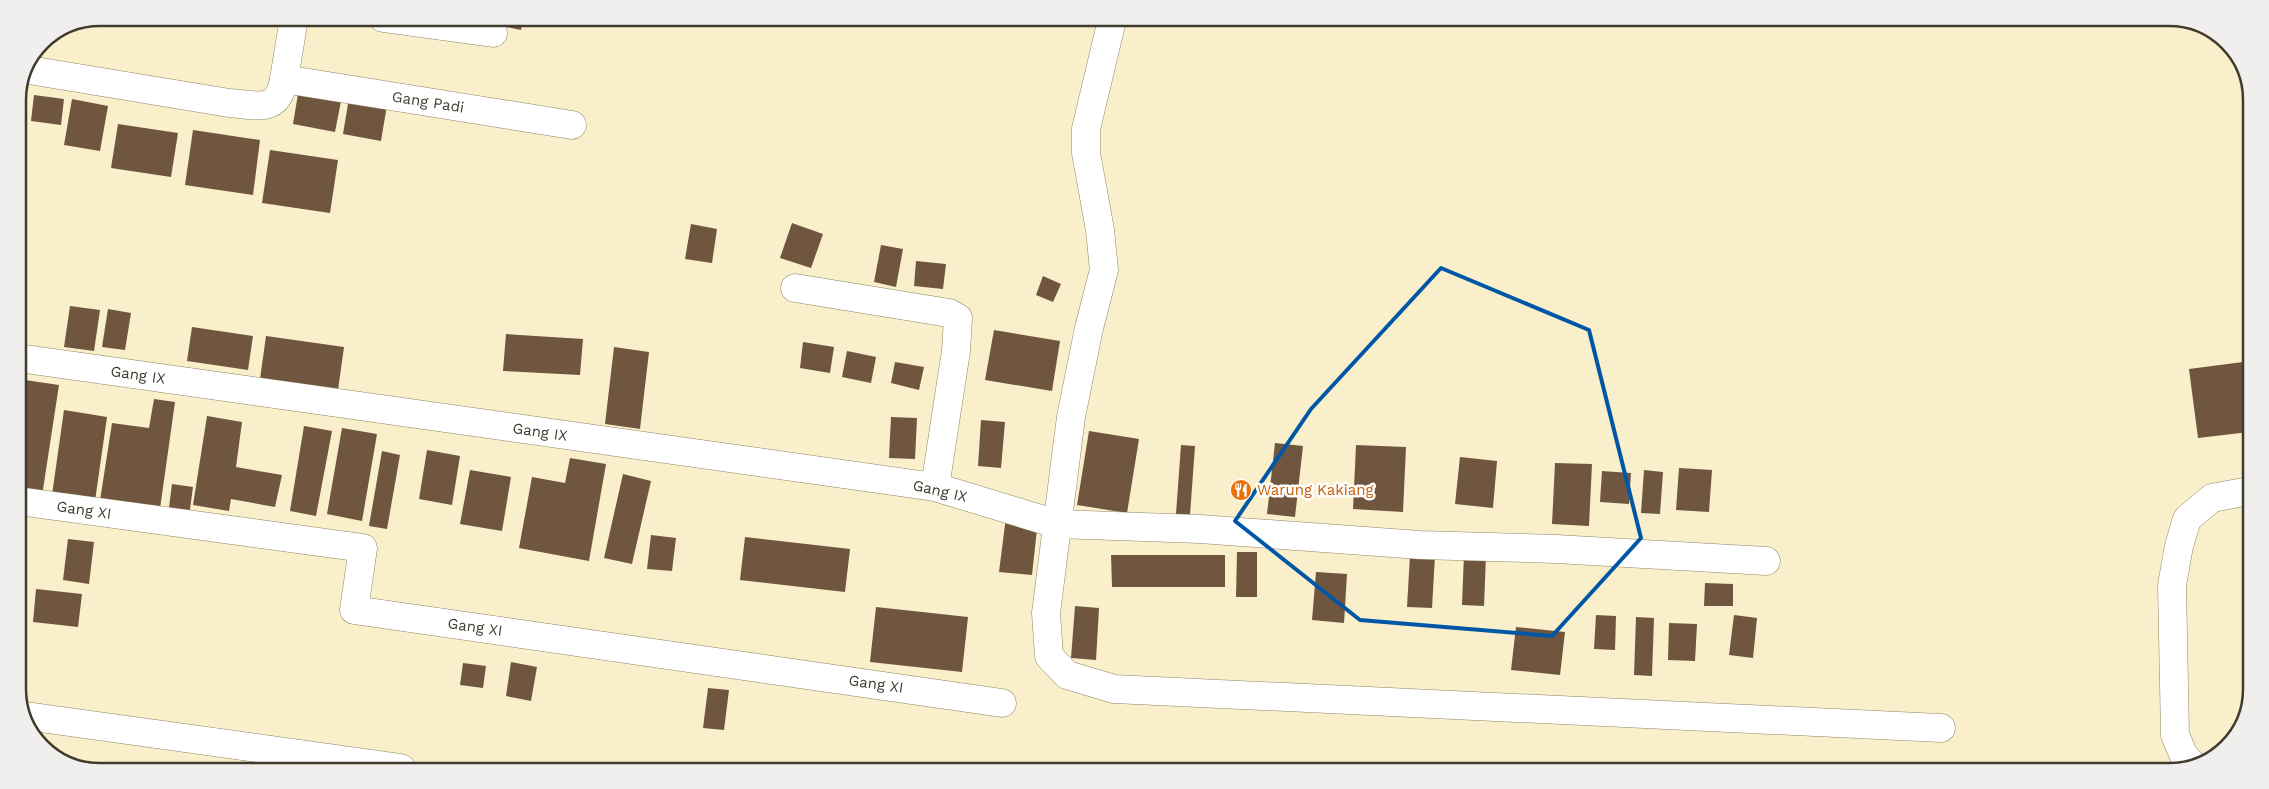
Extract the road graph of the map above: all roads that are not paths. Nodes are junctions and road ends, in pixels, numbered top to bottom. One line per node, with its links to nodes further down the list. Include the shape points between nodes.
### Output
1 (293, 26): 6 (street)
2 (442, 26): 4 (street)
3 (1111, 26): 13 (street, via 1086,129 1086,153 1104,270 1088,328 1071,417)
4 (493, 33)
5 (33, 71): 6 (street, via 229,103 259,105 271,104 282,94)
6 (284, 79): 7 (street, Gang Padi)
7 (572, 125)
8 (795, 288): 10 (street, via 949,312 958,318)
9 (26, 359): 10 (street, Gang IX)
10 (935, 487): 13 (street, Gang IX)
11 (2243, 492): 18 (street, via 2212,498 2188,519 2179,546 2172,585 2175,735)
12 (26, 502): 15 (street, Gang XI, via 363,548 354,610)
13 (1057, 524): 14 (street, Gang IX, via 1200,529 1420,545 1556,549); 17 (street, via 1046,613 1050,656 1067,675 1114,689)
14 (1766, 562)
15 (1002, 702)
16 (32, 717): 19 (street)
17 (1941, 728)
18 (2188, 760)
19 (365, 763)

